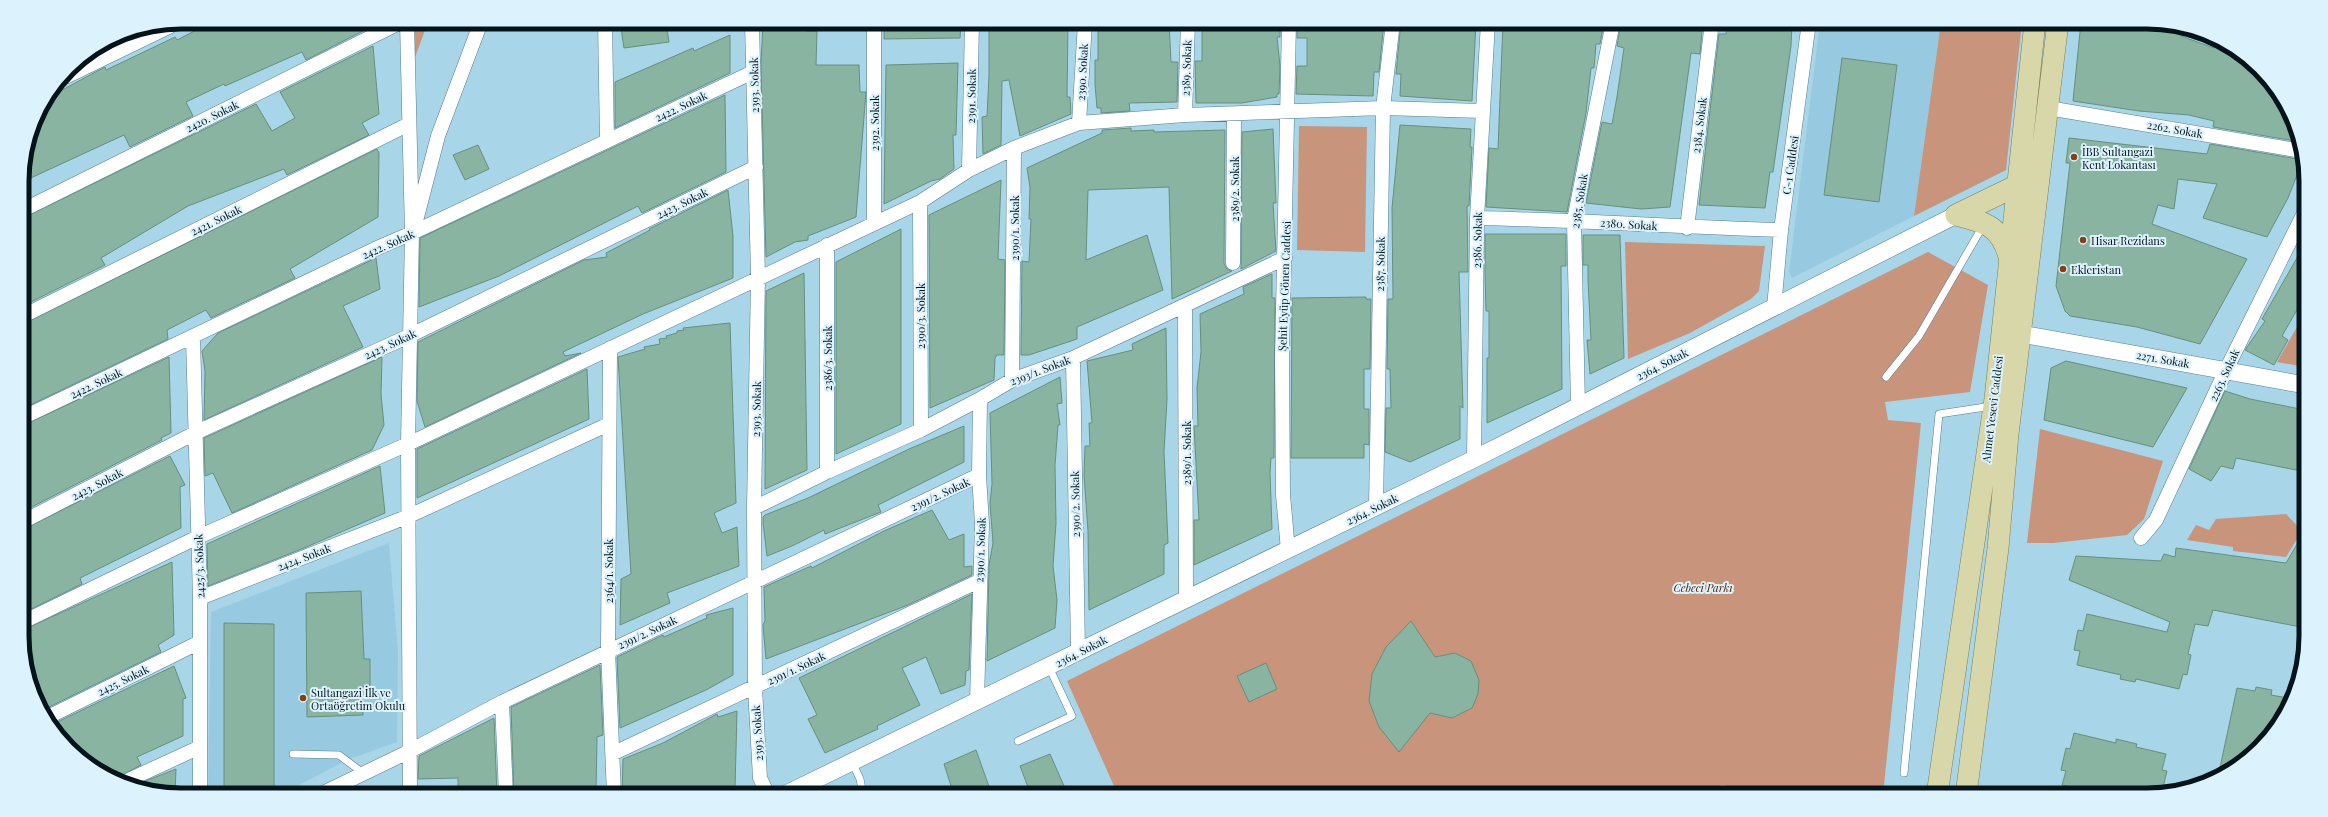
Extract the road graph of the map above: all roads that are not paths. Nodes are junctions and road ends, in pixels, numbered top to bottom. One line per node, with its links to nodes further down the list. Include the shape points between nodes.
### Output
1 (388, 29): 37 (street, 2420. Sokak)
2 (407, 29): 28 (street)
3 (478, 29): 46 (street, via 438,136)
4 (605, 29): 29 (street)
5 (752, 29): 20 (street, 2393. Sokak)
6 (874, 29): 41 (street, 2392. Sokak)
7 (972, 29): 33 (street, 2391. Sokak)
8 (1085, 29): 27 (street, 2390. Sokak)
9 (1188, 29): 26 (street, 2389. Sokak)
10 (1289, 29): 24 (street, Şehit Eyüp Gönen Caddesi)
11 (1392, 29): 21 (street, 2387. Sokak)
12 (1488, 29): 23 (street, 2386. Sokak)
13 (1612, 29): 40 (street, 2385. Sokak)
14 (1711, 29): 44 (street, 2384. Sokak)
15 (1808, 29): 45 (street, C-1 Caddesi)
16 (2034, 29): 35 (main road, Ahmet Yesevi Caddesi)
17 (2057, 29): 22 (main road, Ahmet Yesevi Caddesi)
18 (154, 31): 19 (main road)
19 (82, 66)
20 (753, 72): 29 (street, 2422. Sokak); 32 (street, 2393. Sokak)
21 (1383, 108): 23 (street); 24 (street); 75 (street, 2387. Sokak)
22 (2048, 108): 31 (street, 2262. Sokak); 34 (main road, Ahmet Yesevi Caddesi)
23 (1482, 111): 39 (street, 2386. Sokak)
24 (1288, 113): 25 (street); 48 (street, Şehit Eyüp Gönen Caddesi)
25 (1234, 114): 26 (street); 50 (street, 2389/2. Sokak)
26 (1185, 115): 27 (street)
27 (1079, 123): 30 (street)
28 (409, 124): 46 (street); 54 (street, 2421. Sokak)
29 (607, 141): 46 (street, 2422. Sokak)
30 (1014, 148): 33 (street); 62 (street, 2390/1. Sokak)
31 (2296, 150)
32 (756, 167): 51 (street, 2393. Sokak); 56 (street, 2423. Sokak)
33 (969, 170): 36 (street)
34 (2039, 174): 35 (main road); 55 (main road, Ahmet Yesevi Caddesi)
35 (2018, 184): 38 (main road); 49 (main road, Ahmet Yesevi Caddesi)
36 (920, 202): 41 (street); 69 (street, 2390/3. Sokak)
37 (29, 207)
38 (1956, 215): 43 (main road); 53 (street, 2364. Sokak)
39 (1477, 218): 40 (street, 2380. Sokak); 72 (street, 2386. Sokak)
40 (1574, 220): 44 (street, 2380. Sokak); 66 (street, 2385. Sokak)
41 (874, 223): 47 (street)
42 (2299, 223): 60 (street, 2263. Sokak)
43 (1984, 224): 49 (main road, via 2004,239); 61 (lane, via 1919,336)
44 (1687, 228): 45 (street, 2380. Sokak)
45 (1781, 230): 53 (street, C-1 Caddesi)
46 (412, 234): 56 (street); 57 (street, 2422. Sokak, via 375,249)
47 (827, 245): 51 (street); 73 (street, 2386/3. Sokak)
48 (1285, 258): 52 (street, 2393/1. Sokak); 81 (street, Şehit Eyüp Gönen Caddesi, via 1282,358 1283,496)
49 (2010, 260): 65 (main road, Ahmet Yesevi Caddesi)
50 (1233, 263)
51 (758, 277): 58 (street); 76 (street, 2393. Sokak)
52 (1185, 306): 59 (street, 2393/1. Sokak); 85 (street, 2389/1. Sokak)
53 (1774, 308): 66 (street, 2364. Sokak)
54 (29, 313)
55 (2021, 334): 60 (street, 2271. Sokak); 113 (main road, Ahmet Yesevi Caddesi, via 2008,434 1998,548)
56 (409, 336): 70 (street, 2423. Sokak); 71 (street)
57 (193, 337): 67 (street, 2422. Sokak); 70 (street, 2425/3. Sokak)
58 (610, 348): 68 (street, 2364/1. Sokak); 71 (street)
59 (1073, 358): 62 (street, 2393/1. Sokak); 89 (street, 2390/2. Sokak)
60 (2226, 370): 63 (street, 2271. Sokak); 80 (street, 2263. Sokak, via 2156,520)
61 (1886, 377)
62 (1012, 380): 64 (street, 2393/1. Sokak)
63 (2299, 384)
64 (980, 399): 69 (street, 2393/1. Sokak); 74 (street, 2390/1. Sokak)
65 (1994, 406): 102 (lane, via 1939,414); 112 (main road, Ahmet Yesevi Caddesi)
66 (1578, 407): 72 (street, 2364. Sokak)
67 (29, 415)
68 (609, 424): 77 (street, 2424. Sokak); 88 (street, 2364/1. Sokak)
69 (921, 430): 73 (street, 2393/1. Sokak)
70 (197, 432): 78 (street, 2423. Sokak); 79 (street, 2425/3. Sokak)
71 (408, 444): 77 (street); 79 (street)
72 (1474, 459): 75 (street, 2364. Sokak)
73 (827, 472): 76 (street, 2393/1. Sokak)
74 (979, 475): 82 (street, 2391/2. Sokak); 83 (street, 2390/1. Sokak, via 982,524)
75 (1376, 507): 81 (street, 2364. Sokak)
76 (754, 508): 82 (street, 2393. Sokak)
77 (408, 516): 84 (street, 2424. Sokak); 97 (street)
78 (29, 518)
79 (198, 537): 84 (street, 2425/3. Sokak); 86 (street)
80 (2141, 538)
81 (1288, 550): 85 (street, 2364. Sokak)
82 (755, 581): 88 (street, 2391/2. Sokak); 91 (street, 2393. Sokak)
83 (979, 581): 91 (street, 2391/1. Sokak); 92 (street, 2390/1. Sokak)
84 (200, 598): 87 (street, 2425/3. Sokak)
85 (1186, 599): 89 (street, 2364. Sokak)
86 (29, 619)
87 (200, 642): 94 (street, 2425. Sokak); 96 (street, 2425/3. Sokak)
88 (608, 650): 93 (street, 2391/2. Sokak); 98 (street, 2364/1. Sokak)
89 (1078, 651): 90 (street, 2364. Sokak)
90 (1049, 667): 92 (street, 2364. Sokak); 95 (lane, via 1072,716)
91 (755, 688): 98 (street, 2391/1. Sokak); 109 (street, 2393. Sokak, via 760,778)
92 (977, 700): 100 (street, 2364. Sokak)
93 (502, 702): 97 (street, 2391/2. Sokak); 107 (street)
94 (51, 715)
95 (1018, 741)
96 (200, 747): 103 (street); 104 (street, 2425/3. Sokak)
97 (410, 750): 101 (street, 2391/2. Sokak); 106 (street)
98 (614, 753): 108 (street, 2364/1. Sokak)
99 (293, 754): 101 (lane, via 339,755)
100 (852, 762): 110 (street, 2364. Sokak); 111 (lane)
101 (363, 773): 105 (street, 2391/2. Sokak)
102 (1904, 774)
103 (130, 779)
104 (200, 788)
105 (333, 788)
106 (410, 788)
107 (506, 788)
108 (614, 788)
109 (765, 788)
110 (798, 788)
111 (862, 788)
112 (1938, 788)
113 (1967, 788)

